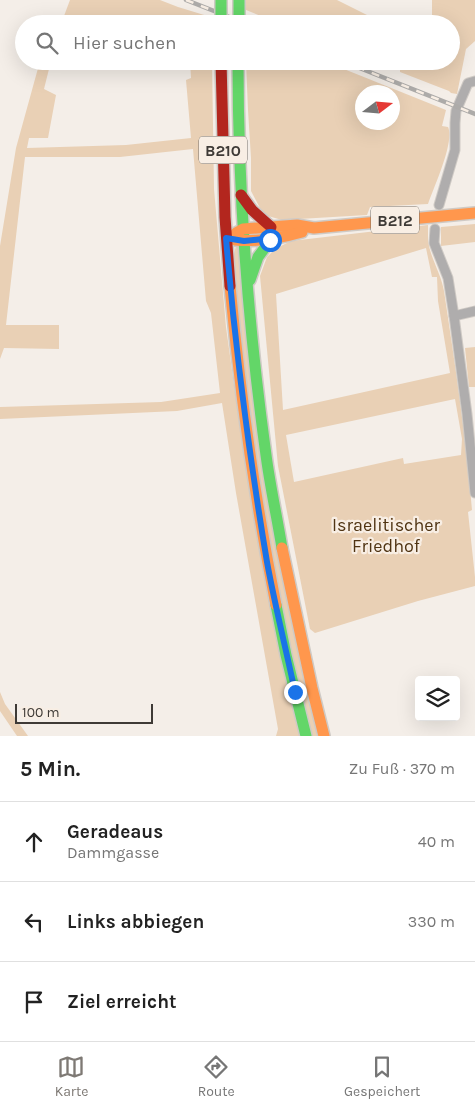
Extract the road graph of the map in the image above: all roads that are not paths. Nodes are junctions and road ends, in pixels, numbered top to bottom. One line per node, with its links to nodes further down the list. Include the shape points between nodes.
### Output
1 (221, 0): 3 (main road, bridge)
2 (239, 0): 4 (main road, bridge)
3 (221, 15)
4 (239, 15)
5 (221, 70): 14 (main road, B210)
6 (238, 70): 8 (main road, B210)
7 (475, 81): 9 (street, via 468,83 456,111 455,150)
8 (241, 195): 11 (main road, B210); 13 (main road)
9 (439, 205)
10 (475, 213): 13 (main road, B212, via 314,228 298,233)
11 (243, 229): 13 (main road, B212); 14 (main road, B212); 15 (main road, B210)
12 (435, 229): 18 (street, via 434,242 448,278)
13 (272, 232): 15 (main road, B212); 16 (main road, via 257,258)
14 (226, 238): 15 (main road, B212); 20 (main road, B210, via 252,468 268,565)
15 (244, 241): 16 (main road, B210)
16 (248, 288): 21 (main road, B210, via 266,457 285,563)
17 (475, 311): 18 (street)
18 (454, 316): 19 (street)
19 (475, 493)
20 (306, 736)
21 (324, 736)

